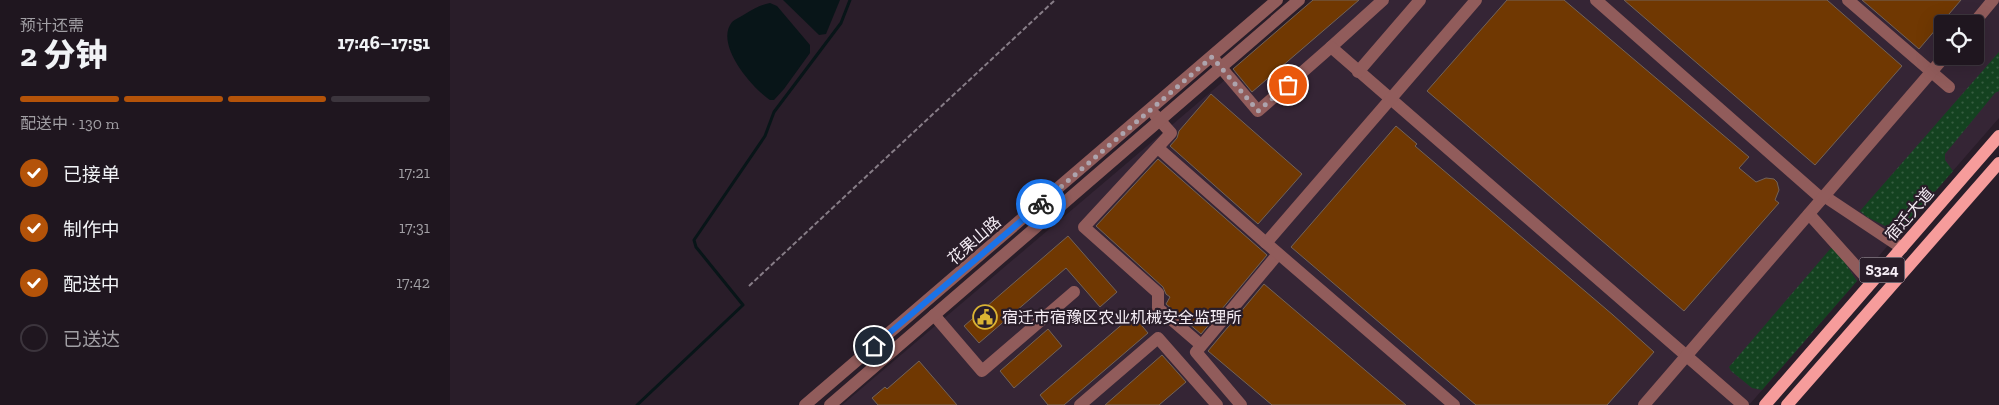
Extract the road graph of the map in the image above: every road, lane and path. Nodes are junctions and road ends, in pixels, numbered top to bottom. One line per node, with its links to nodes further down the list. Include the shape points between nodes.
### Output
1 (1055, 0): 30 (path)
2 (1277, 0): 12 (street, 花果山路)
3 (1299, 0): 14 (street, 花果山路)
4 (1383, 0): 11 (street)
5 (1420, 0): 15 (street)
6 (1476, 0): 18 (street)
7 (1596, 0): 24 (street)
8 (1848, 0): 16 (street)
9 (1993, 0): 10 (street)
10 (1980, 15)
11 (1331, 47): 14 (street, via 1258,111); 15 (street)
12 (1212, 57): 14 (street); 19 (street, 花果山路)
13 (1937, 65): 16 (street)
14 (1221, 68): 20 (street, 花果山路)
15 (1358, 72): 18 (street)
16 (1931, 72): 17 (street); 24 (street)
17 (1949, 87)
18 (1390, 100): 26 (street); 34 (street)
19 (1150, 110): 20 (street); 35 (street, 花果山路)
20 (1160, 120): 22 (street, via 1171,133); 32 (street, 花果山路)
21 (1999, 136): 27 (main road, 宿迁大道 / S324)
22 (1158, 148): 26 (street); 33 (street, via 1084,227 1158,293 1158,308)
23 (1999, 163): 45 (main road, S324)
24 (1823, 197): 25 (street); 27 (street)
25 (1809, 214): 29 (street); 34 (street)
26 (1266, 243): 28 (street)
27 (1902, 248): 29 (main road, 宿迁大道 / S324)
28 (1278, 254): 33 (street); 41 (street)
29 (1871, 283): 44 (main road, 宿迁大道 / S324)
30 (749, 286)
31 (1074, 292): 32 (street, via 982,371)
32 (934, 315): 36 (street, 花果山路)
33 (1201, 345): 40 (street, via 1196,352)
34 (1686, 356): 42 (street); 43 (street)
35 (823, 390): 36 (street); 37 (street, 花果山路)
36 (833, 404)
37 (805, 405)
38 (1080, 405): 39 (street, via 1158,338)
39 (1217, 405)
40 (1241, 405)
41 (1454, 405)
42 (1644, 405)
43 (1743, 405)
44 (1765, 405)
45 (1788, 405)

